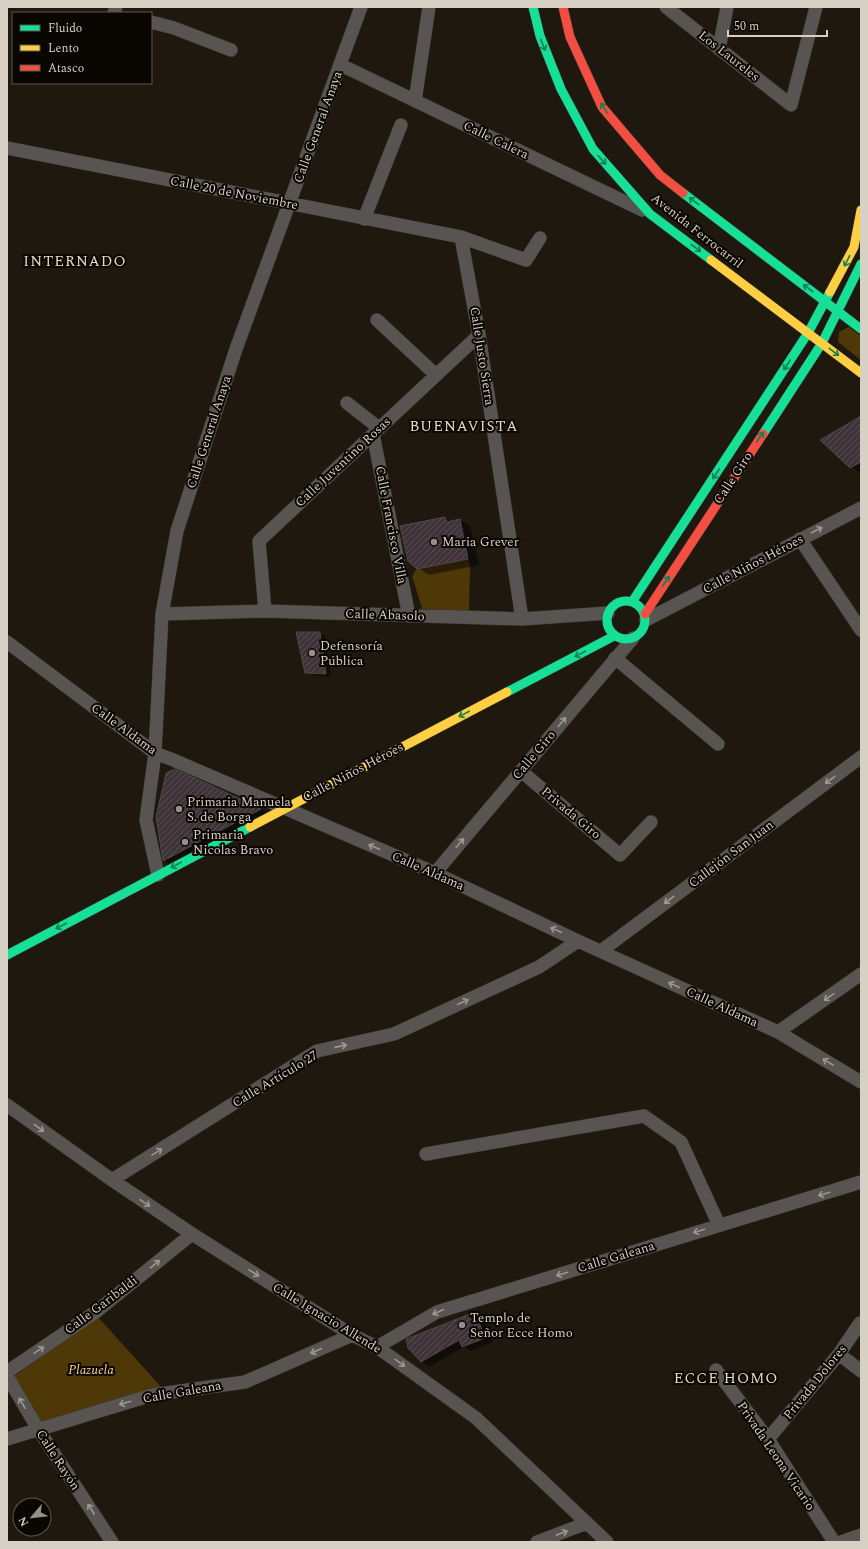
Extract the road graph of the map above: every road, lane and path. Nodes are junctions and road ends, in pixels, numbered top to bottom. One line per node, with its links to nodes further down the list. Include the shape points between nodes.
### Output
1 (361, 7): 11 (street, Calle General Anaya)
2 (430, 7): 12 (street)
3 (533, 7): 17 (street, Avenida Ferrocarril, one-way to 17, via 540,36 561,89 593,149)
4 (563, 7): 23 (street, Avenida Ferrocarril, one-way to 4, via 660,175 602,107 570,37)
5 (727, 7): 9 (street)
6 (816, 7): 9 (street, Los Laureles, via 791,105)
7 (668, 8): 9 (street, Los Laureles)
8 (152, 22): 10 (street)
9 (719, 49)
10 (231, 50)
11 (341, 64): 12 (street, Calle Calera); 15 (street, Calle General Anaya)
12 (415, 101): 17 (street, Calle Calera)
13 (401, 125): 18 (street)
14 (7, 148): 15 (street, Calle 20 de Noviembre)
15 (290, 204): 18 (street, Calle 20 de Noviembre); 39 (street, Calle General Anaya, via 236,349 177,530)
16 (861, 210): 19 (street, Calle Giro)
17 (650, 214): 27 (street, Avenida Ferrocarril, one-way to 27)
18 (364, 219): 20 (street, Calle 20 de Noviembre)
19 (859, 227): 23 (street, Calle Giro, one-way to 23, via 854,247)
20 (461, 237): 21 (street, Calle 20 de Noviembre, via 526,260); 28 (street, Calle Justo Sierra)
21 (540, 238)
22 (861, 264): 24 (street, Calle Giro)
23 (826, 302): 24 (street, Avenida Ferrocarril); 27 (street, Calle Giro)
24 (838, 311): 26 (street, Avenida Ferrocarril); 29 (street, Calle Giro)
25 (377, 320): 31 (street)
26 (861, 329)
27 (808, 333): 29 (street, Avenida Ferrocarril); 36 (street, Calle Giro, one-way to 36)
28 (479, 335): 31 (street, Calle Juventino Rosas); 42 (street, Calle Justo Sierra)
29 (822, 343): 30 (street, Avenida Ferrocarril, one-way to 30); 41 (street, Calle Giro, one-way to 29)
30 (861, 372)
31 (436, 375): 33 (street, Calle Juventino Rosas)
32 (347, 403): 33 (street)
33 (376, 431): 37 (street, Calle Juventino Rosas, via 259,541); 40 (street, Calle Francisco Villa)
34 (861, 508): 35 (street, Calle Niños Héroes, one-way to 34)
35 (800, 539): 41 (street, Calle Niños Héroes); 43 (street)
36 (632, 602): 38 (street, via 627,600 616,604); 41 (street, via 638,604)
37 (265, 611): 39 (street, Calle Abasolo); 40 (street, Calle Abasolo)
38 (608, 612): 42 (street, Calle Abasolo); 44 (street, via 608,624)
39 (162, 614): 49 (street, Calle General Anaya)
40 (409, 616): 42 (street, Calle Abasolo)
41 (645, 617): 45 (street, via 643,631)
42 (522, 619)
43 (861, 630)
44 (614, 636): 45 (street); 52 (street, Calle Niños Héroes, one-way to 52)
45 (633, 638): 47 (street, Calle Giro)
46 (7, 642): 49 (street, Calle Aldama)
47 (615, 658): 48 (street); 51 (street, Calle Giro, one-way to 47)
48 (718, 744)
49 (155, 754): 52 (street, Calle Aldama); 55 (street, Calle General Anaya, via 146,820)
50 (861, 757): 57 (street, Callejón San Juan, one-way to 57)
51 (521, 771): 53 (street, Privada Giro, via 620,854); 54 (street, Calle Giro, one-way to 51)
52 (284, 808): 54 (street, Calle Aldama, one-way to 52); 55 (street, Calle Niños Héroes, one-way to 55)
53 (651, 822)
54 (435, 873): 56 (street, Calle Aldama, one-way to 54)
55 (158, 875): 58 (street, Calle Niños Héroes, one-way to 58)
56 (578, 941): 57 (street, Calle Aldama); 64 (street, Calle Artículo 27, one-way to 56, via 317,1051 394,1034 539,967)
57 (601, 951): 60 (street, Calle Aldama, one-way to 57)
58 (7, 955)
59 (861, 974): 60 (street, one-way to 60)
60 (778, 1032): 61 (street, Calle Aldama, one-way to 60)
61 (861, 1082)
62 (7, 1105): 64 (street, Calle Ignacio Allende, one-way to 64)
63 (426, 1154): 66 (street, via 644,1116 681,1142)
64 (112, 1180): 67 (street, Calle Ignacio Allende, one-way to 67)
65 (861, 1182): 66 (street, Calle Galeana, one-way to 66)
66 (719, 1225): 70 (street, Calle Galeana, one-way to 70, via 437,1312)
67 (192, 1234): 69 (street, Calle Ignacio Allende, one-way to 69); 73 (street, Calle Garibaldi, one-way to 67, via 97,1310)
68 (860, 1323): 71 (street, Privada Dolores)
69 (352, 1335): 70 (street, Calle Ignacio Allende); 76 (street, Calle Galeana, one-way to 76, via 245,1382 152,1395)
70 (377, 1346): 79 (street, Calle Ignacio Allende, one-way to 79, via 476,1418)
71 (839, 1354): 74 (street); 78 (street, Privada Dolores)
72 (716, 1370): 78 (street, Privada Leona Vicario)
73 (7, 1372)
74 (861, 1372)
75 (7, 1376): 76 (street, Calle Rayón, one-way to 75)
76 (38, 1429): 77 (street, Calle Galeana); 81 (street, Calle Rayón, one-way to 76)
77 (7, 1439)
78 (768, 1439): 84 (street, Privada Leona Vicario)
79 (587, 1523): 82 (street, one-way to 79); 83 (street, Calle Ignacio Allende)
80 (861, 1535): 85 (street)
81 (112, 1542)
82 (537, 1542)
83 (607, 1542)
84 (834, 1542)
85 (841, 1542)

